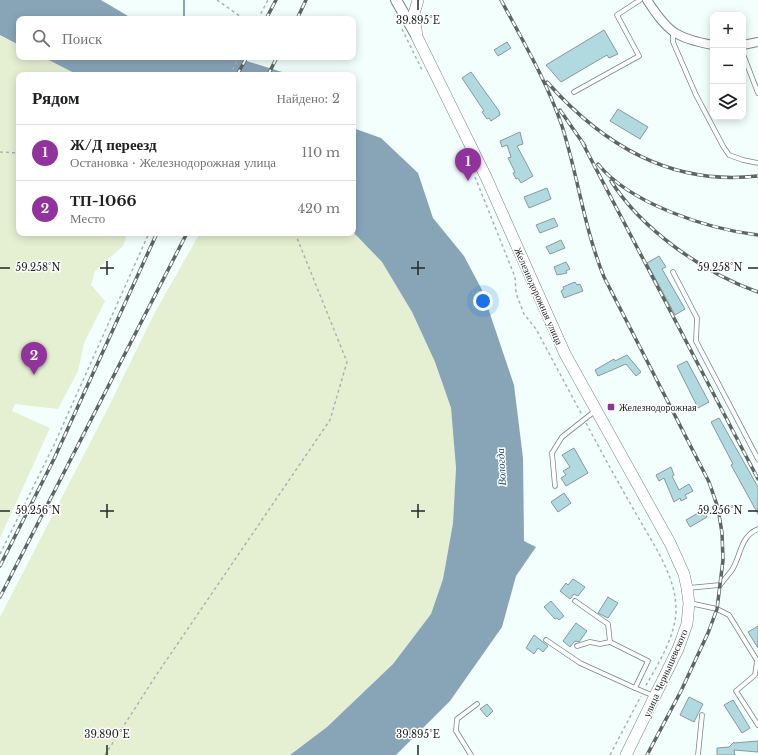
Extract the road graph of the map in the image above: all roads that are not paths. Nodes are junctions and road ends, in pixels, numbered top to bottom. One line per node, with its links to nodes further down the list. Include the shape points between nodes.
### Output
1 (396, 0): 6 (street, Железнодорожная улица)
2 (418, 0): 6 (main road, via 414,14)
3 (640, 0): 11 (lane, via 617,15 639,56)
4 (647, 0): 5 (street)
5 (673, 33): 8 (street, via 691,41); 13 (lane, via 673,42 696,95 723,146 729,155)
6 (417, 37): 15 (main road, Железнодорожная улица, via 484,173 547,317)
7 (758, 42): 9 (street)
8 (710, 44)
9 (746, 44)
10 (746, 62): 12 (lane)
11 (574, 92)
12 (758, 92)
13 (758, 163)
14 (673, 272): 16 (lane, via 697,318 696,341)
15 (596, 410): 17 (lane, via 562,437 552,454); 19 (main road, Железнодорожная улица, via 670,543 684,574)
16 (758, 459)
17 (555, 486)
18 (758, 529): 19 (lane, via 742,543 732,569 720,585)
19 (687, 588): 21 (main road, улица Чернышевского)
20 (575, 601): 23 (lane, via 608,624)
21 (689, 603): 25 (lane, via 717,609 729,616); 28 (main road, улица Чернышевского, via 683,636)
22 (546, 640): 27 (lane, via 580,663)
23 (610, 642): 24 (lane, via 590,642); 27 (lane, via 648,661)
24 (577, 646)
25 (756, 654): 26 (lane)
26 (758, 661): 31 (lane, via 755,675 736,691)
27 (635, 688): 28 (lane)
28 (655, 697): 33 (main road, улица Чернышевского)
29 (477, 704): 32 (lane, via 457,719 456,731)
30 (702, 715): 34 (lane)
31 (758, 725)
32 (471, 755)
33 (626, 755)
34 (698, 755)

